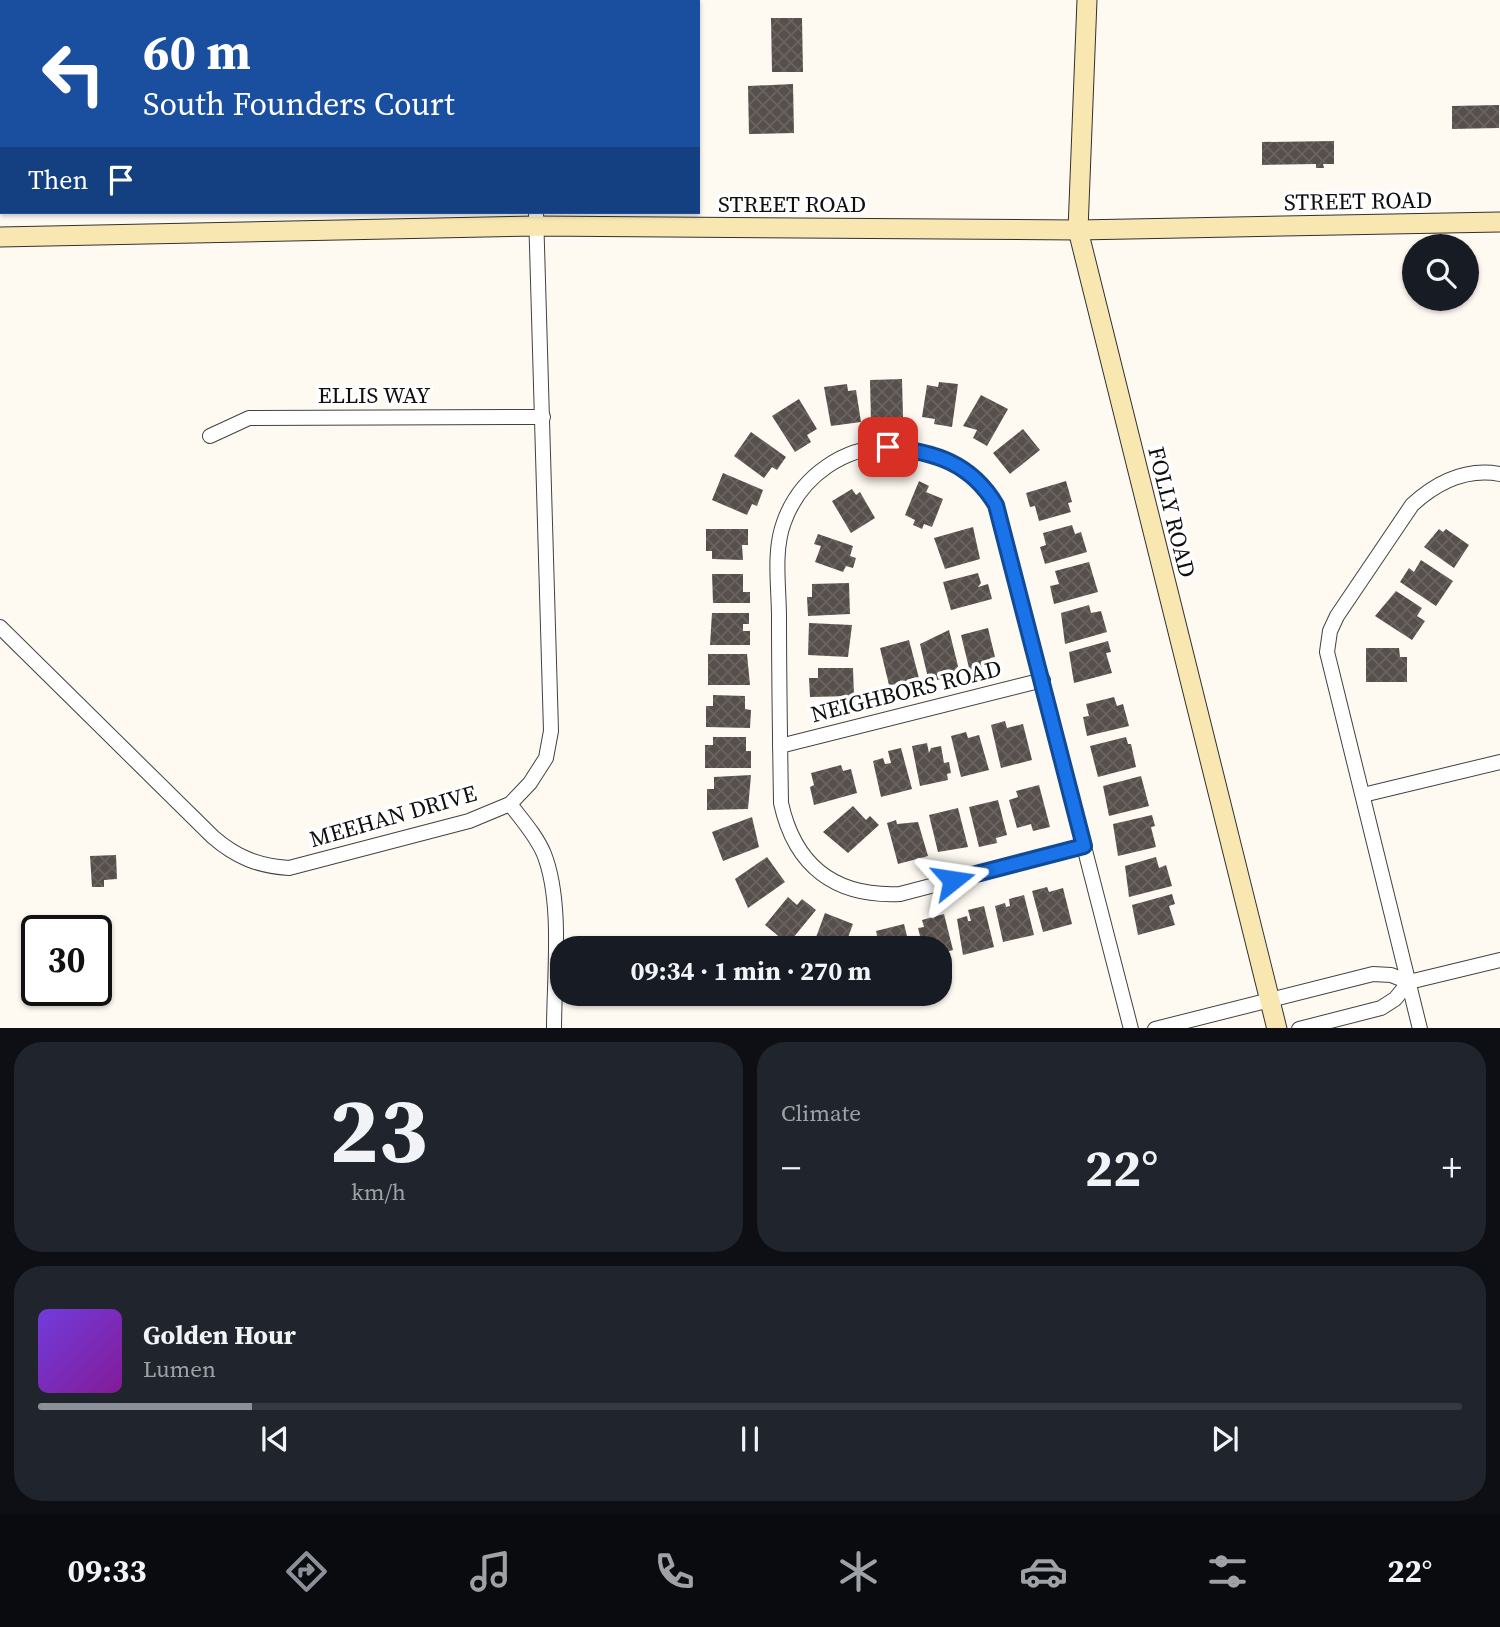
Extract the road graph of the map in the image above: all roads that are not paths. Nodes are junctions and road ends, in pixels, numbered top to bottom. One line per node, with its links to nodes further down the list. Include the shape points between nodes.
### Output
1 (1087, 0): 4 (main road, FOLLY ROAD)
2 (537, 219): 4 (main road, STREET ROAD); 5 (main road, STREET ROAD); 6 (street, MEEHAN DRIVE)
3 (1500, 222): 4 (main road, STREET ROAD)
4 (1078, 230): 18 (main road, FOLLY ROAD)
5 (0, 237)
6 (543, 417): 7 (street, ELLIS WAY, via 249,418); 14 (street, MEEHAN DRIVE, via 551,731 546,758)
7 (210, 436)
8 (1500, 474): 13 (street, via 1455,478 1418,499 1330,631 1327,652)
9 (0, 627): 14 (street, MEEHAN DRIVE, via 213,837 240,858 289,868 469,821)
10 (1043, 680): 11 (street, NEIGHBORS ROAD); 11 (street, via 1001,518 989,493 967,471 940,455 888,447 865,450 817,473 783,524 778,547); 15 (street)
11 (780, 746): 15 (street, via 781,803 791,838 813,867 843,887 900,894)
12 (1500, 762): 13 (street)
13 (1363, 795): 17 (street)
14 (510, 804): 19 (street, via 536,838 553,890)
15 (1084, 846): 20 (street)
16 (1500, 960): 17 (street)
17 (1409, 982): 18 (street, via 1373,974); 23 (street, via 1381,1008); 24 (street)
18 (1269, 999): 21 (street); 22 (main road, FOLLY ROAD)
19 (554, 1028)
20 (1131, 1028)
21 (1155, 1028)
22 (1277, 1028)
23 (1299, 1028)
24 (1420, 1028)

